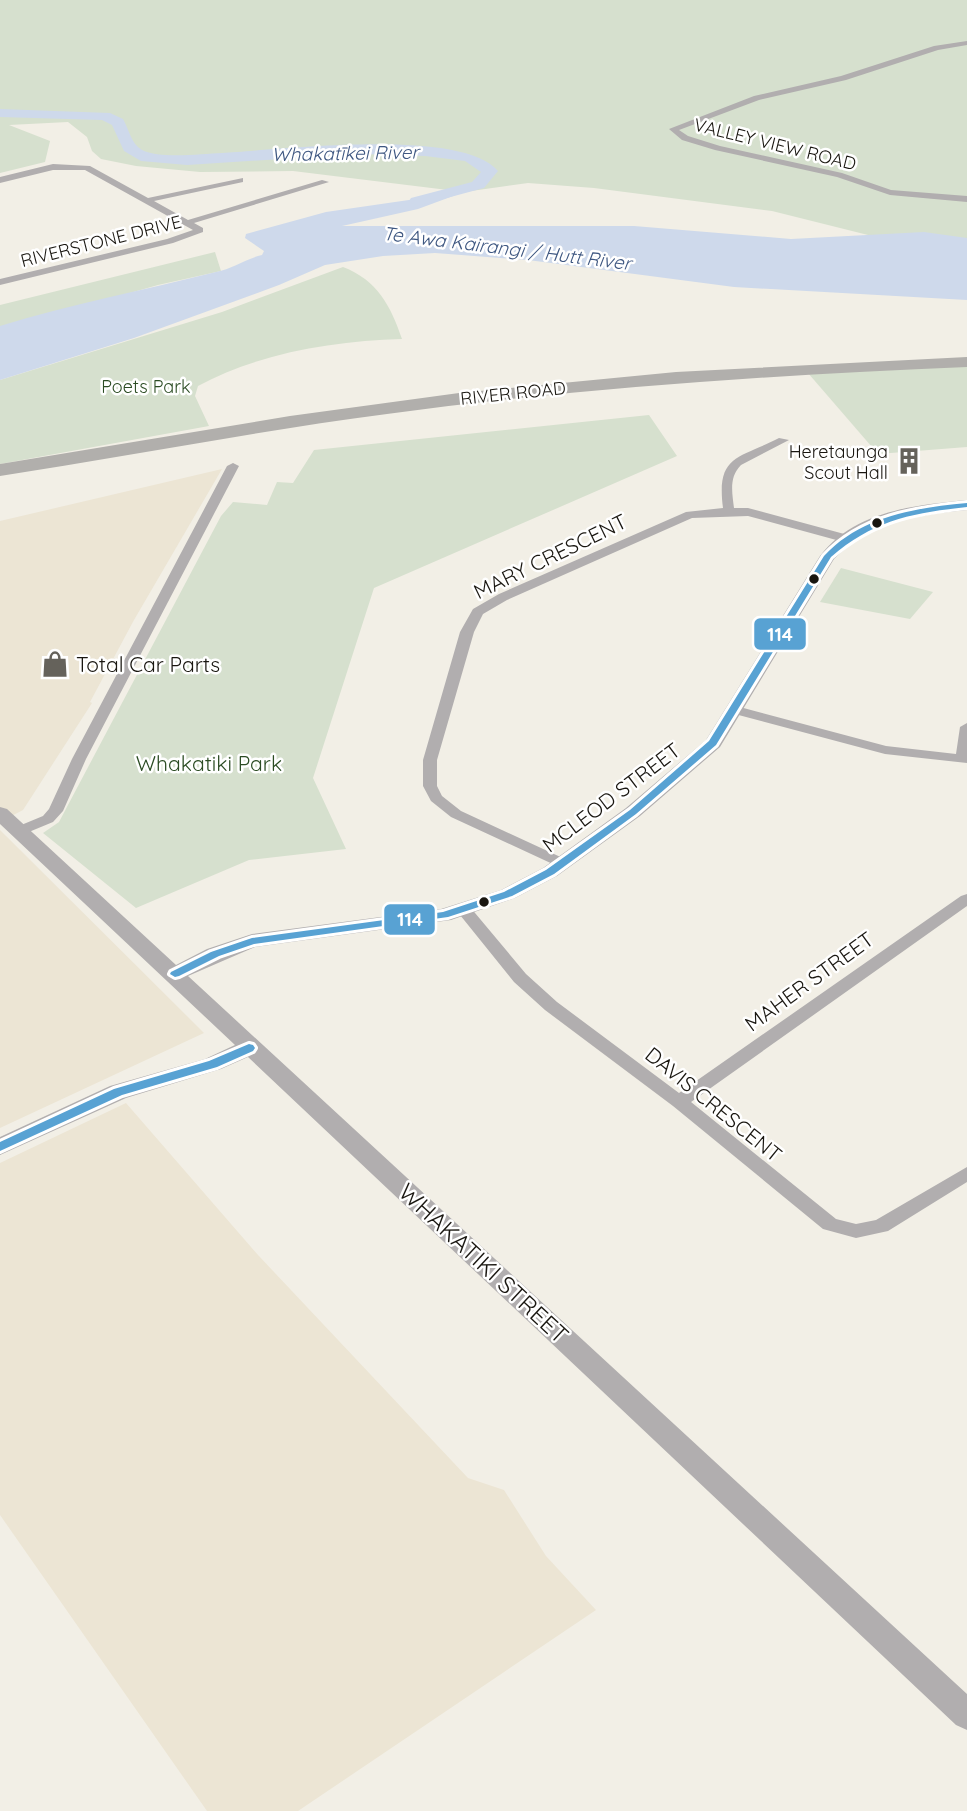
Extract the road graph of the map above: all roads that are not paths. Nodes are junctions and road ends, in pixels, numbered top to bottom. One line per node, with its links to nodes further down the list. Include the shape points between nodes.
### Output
1 (967, 43): 5 (street, VALLEY VIEW ROAD, via 757,98 673,129 685,138 718,148 839,175 890,192)
2 (0, 180): 6 (street, RIVERSTONE DRIVE, via 53,167 80,167)
3 (240, 180): 6 (street)
4 (325, 182): 7 (street)
5 (967, 199)
6 (149, 200): 7 (street, RIVERSTONE DRIVE)
7 (188, 222): 8 (street, RIVERSTONE DRIVE, via 199,227 198,232)
8 (0, 282)
9 (967, 362): 11 (highway, RIVER ROAD, via 710,375 524,392 258,426)
10 (783, 440): 16 (street, via 732,466 724,484)
11 (62, 460): 13 (highway, RIVER ROAD); 14 (highway, RIVER ROAD)
12 (233, 466): 22 (street, via 56,811)
13 (0, 470)
14 (0, 476)
15 (967, 505): 17 (street, MCLEOD STREET, via 895,515)
16 (729, 511): 17 (street, MARY CRESCENT, via 771,517); 23 (street, MARY CRESCENT, via 667,523 503,597 473,618 430,760 430,786 436,798 456,814)
17 (844, 538): 18 (street, MCLEOD STREET, via 828,556)
18 (736, 710): 20 (street, via 885,750); 23 (street, MCLEOD STREET, via 700,758)
19 (967, 727): 20 (street)
20 (965, 759)
21 (0, 813): 22 (street, WHAKATIKI STREET)
22 (19, 831): 26 (street, WHAKATIKI STREET)
23 (562, 863): 25 (street, MCLEOD STREET, via 508,894)
24 (967, 899): 28 (street, MAHER STREET)
25 (464, 910): 26 (street, MCLEOD STREET, via 396,924 252,941); 28 (street, DAVIS CRESCENT, via 520,978 551,1006)
26 (175, 974): 27 (street, WHAKATIKI STREET)
27 (249, 1048): 29 (street, via 213,1064 118,1092); 31 (street, WHAKATIKI STREET)
28 (679, 1102): 30 (street, DAVIS CRESCENT, via 830,1224 856,1231 881,1226)
29 (0, 1147)
30 (967, 1173)
31 (967, 1715)

